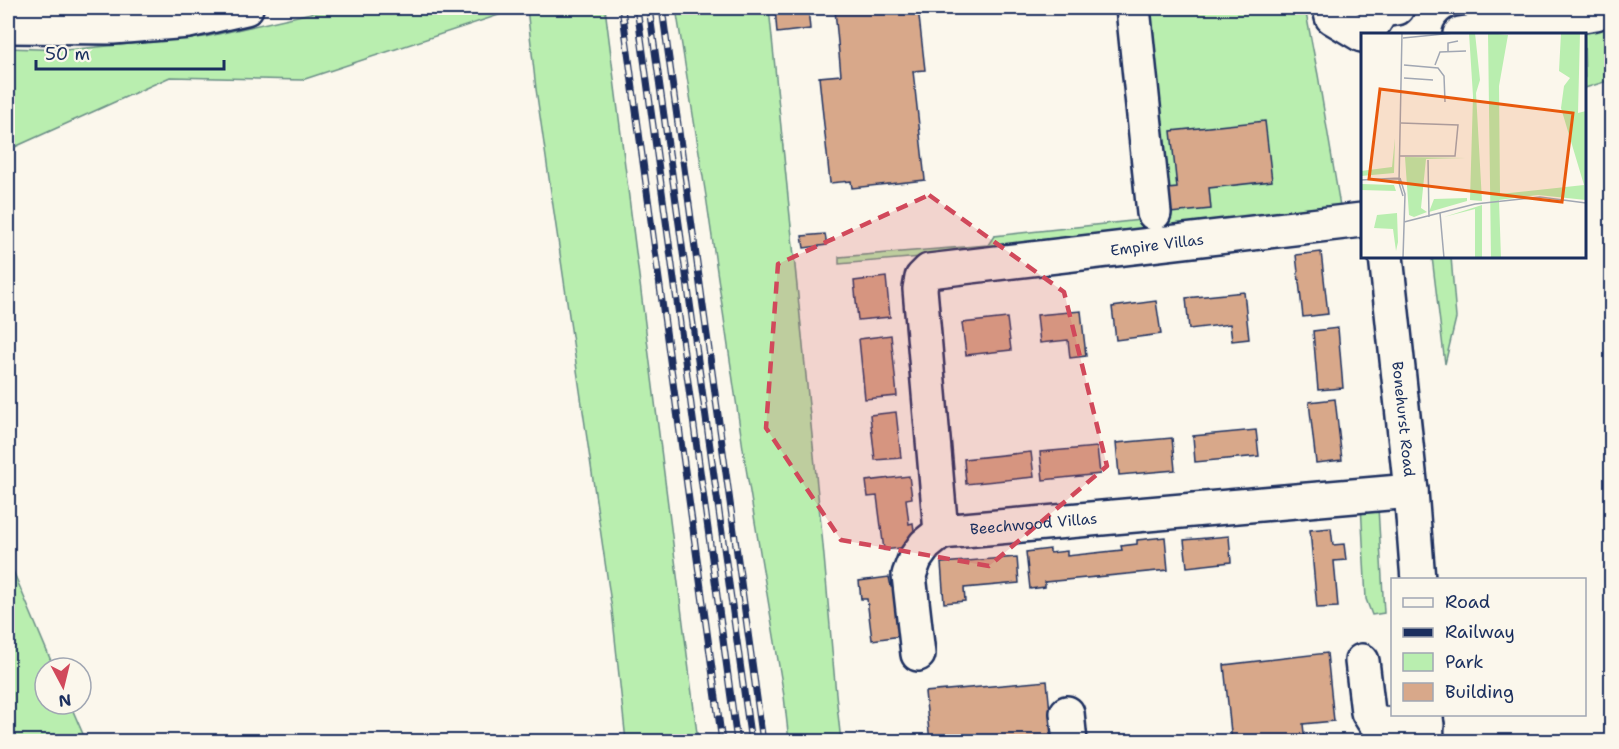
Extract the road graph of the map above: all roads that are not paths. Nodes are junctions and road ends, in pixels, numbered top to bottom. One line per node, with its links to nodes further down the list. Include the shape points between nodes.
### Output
1 (246, 8): 7 (street, via 189,21 113,27)
2 (1133, 8): 12 (street)
3 (1330, 8): 8 (street, via 1332,17)
4 (1367, 8): 9 (street)
5 (1397, 8): 10 (street, via 1382,10)
6 (1600, 8): 11 (street, via 1596,13)
7 (8, 26)
8 (1361, 33)
9 (1365, 33)
10 (1366, 33)
11 (1466, 33)
12 (1154, 213)
13 (1361, 220): 16 (street, Empire Villas, via 929,271 922,278 920,289)
14 (1386, 258): 15 (street, Bonehurst Road)
15 (1411, 491): 16 (street, Beechwood Villas); 17 (street, Bonehurst Road)
16 (941, 532): 18 (street, via 925,544 909,575)
17 (1418, 578)
18 (918, 654)
19 (1362, 661): 20 (street, via 1368,712 1373,720 1380,724)
20 (1427, 727)

